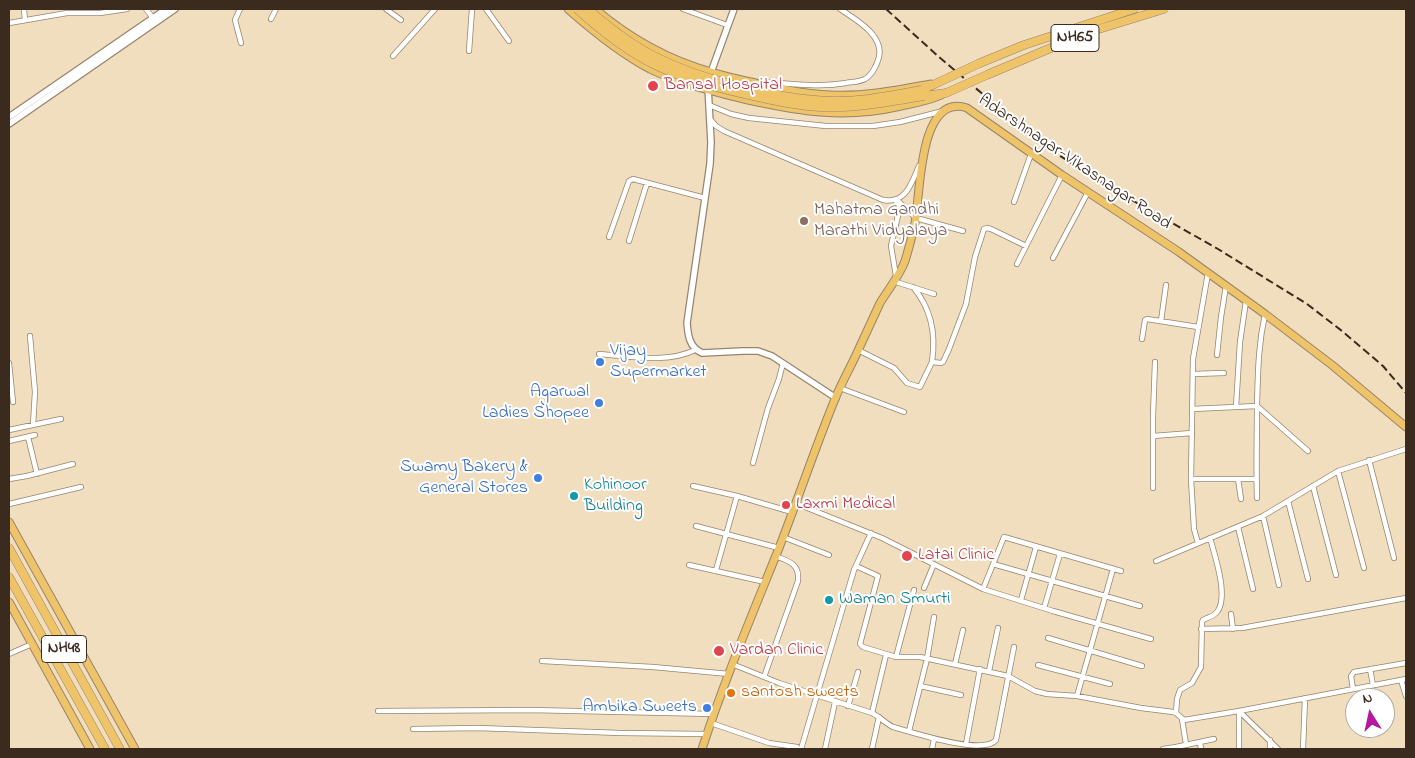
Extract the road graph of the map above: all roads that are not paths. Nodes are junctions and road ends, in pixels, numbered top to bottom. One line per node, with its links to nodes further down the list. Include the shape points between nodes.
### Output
1 (24, 9): 24 (street)
2 (127, 9): 21 (street, via 100,13)
3 (146, 9): 22 (street)
4 (166, 9): 22 (street)
5 (175, 9): 32 (street)
6 (240, 9): 29 (street, via 235,16)
7 (276, 9): 23 (street)
8 (386, 9): 25 (street)
9 (435, 9): 31 (street)
10 (472, 9): 30 (street)
11 (486, 9): 28 (street)
12 (568, 9): 36 (main road, via 634,60)
13 (577, 9): 37 (highway, NH65, bridge, via 602,31 657,66 740,93 824,107 866,106)
14 (588, 9): 37 (highway, NH65, bridge, via 643,50 671,64 759,91 832,101)
15 (683, 9): 27 (street)
16 (734, 9): 27 (street)
17 (840, 9): 34 (street, via 868,29 879,46 880,53 872,73 864,79 813,86)
18 (1134, 9): 35 (highway, NH65, bridge, via 1043,39)
19 (1164, 9): 38 (highway, NH65, bridge, via 1089,32)
20 (598, 10): 33 (main road, via 656,51)
21 (65, 11): 24 (street)
22 (153, 18): 32 (street)
23 (270, 19)
24 (25, 20): 26 (street)
25 (401, 20)
26 (9, 23)
27 (727, 25): 33 (street)
28 (509, 41)
29 (240, 43)
30 (469, 51)
31 (393, 56)
32 (94, 62): 41 (street); 43 (street)
33 (711, 72): 34 (main road); 36 (street)
34 (747, 81): 35 (main road, via 831,95 862,94)
35 (937, 82): 37 (highway, NH65)
36 (707, 90): 38 (main road, via 831,114 886,110); 39 (street)
37 (923, 93): 38 (highway, NH65)
38 (946, 93)
39 (709, 105): 40 (street, via 749,118 826,126 873,126); 42 (street)
40 (946, 110): 44 (main road, Adarshnagar-Vikasnagar Road, via 960,106 967,108); 45 (main road, via 928,135)
41 (9, 117)
42 (710, 118): 49 (street); 50 (street, via 724,132 875,198)
43 (9, 124)
44 (1032, 154): 46 (main road, Adarshnagar-Vikasnagar Road); 51 (street)
45 (922, 161): 50 (street, via 910,187); 52 (main road)
46 (1062, 175): 48 (main road, Adarshnagar-Vikasnagar Road); 56 (street)
47 (647, 183): 49 (street); 54 (street, via 629,181); 55 (street)
48 (1088, 192): 57 (street); 59 (main road, Adarshnagar-Vikasnagar Road)
49 (705, 198): 71 (street, via 687,323)
50 (896, 200): 52 (street); 60 (street, via 899,211 890,246)
51 (1014, 202)
52 (916, 218): 53 (street); 60 (main road, via 904,263)
53 (963, 231)
54 (609, 236)
55 (629, 241)
56 (1026, 246): 58 (street); 75 (street, via 992,229 984,229 966,304 950,349 944,362)
57 (1053, 258)
58 (1017, 264)
59 (1208, 274): 62 (main road, Adarshnagar-Vikasnagar Road); 68 (street)
60 (894, 279): 63 (street); 72 (main road)
61 (1166, 285): 67 (street)
62 (1226, 286): 65 (main road, Adarshnagar-Vikasnagar Road); 74 (street)
63 (913, 287): 64 (street); 75 (street, via 920,295 932,325)
64 (934, 294)
65 (1246, 301): 66 (main road, Adarshnagar-Vikasnagar Road); 85 (street)
66 (1265, 314): 84 (street, via 1258,347); 90 (main road, Adarshnagar-Vikasnagar Road)
67 (1161, 321): 68 (street); 70 (street, via 1145,320)
68 (1198, 327): 80 (street)
69 (30, 336): 89 (street, via 35,392)
70 (1142, 339)
71 (695, 350): 73 (street, via 669,358); 78 (street, via 702,353 758,352)
72 (858, 350): 75 (street, via 894,368 907,384 920,388); 81 (main road)
73 (599, 354)
74 (1217, 355)
75 (932, 362)
76 (1156, 362): 94 (street)
77 (9, 363): 83 (street)
78 (783, 363): 82 (street); 100 (street)
79 (1224, 373): 80 (street)
80 (1193, 374): 86 (street)
81 (840, 388): 82 (main road); 87 (street)
82 (836, 398): 116 (main road)
83 (13, 402)
84 (1257, 406): 85 (street); 98 (street); 107 (street)
85 (1236, 407): 86 (street)
86 (1192, 409): 92 (street)
87 (904, 412)
88 (61, 419): 89 (street)
89 (33, 425): 91 (street)
90 (1406, 427)
91 (9, 430)
92 (1192, 434): 94 (street); 105 (street)
93 (35, 435): 95 (street)
94 (1153, 436): 111 (street)
95 (28, 437): 96 (street); 103 (street)
96 (9, 441)
97 (1406, 449): 99 (street)
98 (1308, 451)
99 (1369, 460): 102 (street); 134 (street)
100 (752, 463)
101 (73, 464): 103 (street)
102 (1338, 471): 109 (street); 140 (street)
103 (37, 474): 104 (street)
104 (9, 479)
105 (1191, 479): 106 (street); 127 (street)
106 (1238, 479): 107 (street); 114 (street)
107 (1256, 479): 113 (street)
108 (694, 486): 112 (street)
109 (1313, 486): 115 (street); 145 (street)
110 (81, 487): 117 (street)
111 (1153, 488)
112 (737, 496): 118 (street); 123 (street)
113 (1257, 498)
114 (1241, 499)
115 (1288, 501): 119 (street); 147 (street)
116 (795, 503): 118 (main road); 124 (street)
117 (9, 504)
118 (792, 512): 125 (main road)
119 (1263, 516): 122 (street); 150 (street)
120 (9, 522): 228 (main road)
121 (696, 526): 123 (street)
122 (1238, 527): 126 (street); 153 (street)
123 (727, 533): 130 (street); 142 (street)
124 (871, 533): 136 (street); 139 (street)
125 (783, 537): 130 (main road); 132 (street)
126 (1210, 538): 127 (street); 165 (street, via 1221,582 1221,603 1214,615 1203,620)
127 (1198, 543): 135 (street)
128 (1036, 547): 131 (street); 137 (street, via 1004,537); 144 (street)
129 (9, 548): 227 (highway, NH48)
130 (778, 548): 133 (main road)
131 (1060, 554): 141 (street); 148 (street)
132 (829, 555)
133 (775, 556): 149 (main road); 189 (street, via 796,566 799,574)
134 (1394, 558)
135 (1156, 561)
136 (934, 564): 151 (street); 152 (street)
137 (993, 564): 144 (street); 152 (street)
138 (688, 565): 142 (street)
139 (856, 566): 174 (street, via 878,576 860,644); 199 (street)
140 (1364, 568)
141 (1113, 569): 143 (street); 155 (street)
142 (716, 570): 149 (street)
143 (1122, 571)
144 (1029, 574): 148 (street); 157 (street)
145 (1336, 575)
146 (9, 576): 226 (highway, NH48)
147 (1308, 579)
148 (1052, 580): 155 (street); 160 (street)
149 (765, 582): 179 (main road)
150 (1279, 585)
151 (924, 588)
152 (983, 589): 157 (street)
153 (1253, 589)
154 (914, 590): 175 (street)
155 (1106, 597): 159 (street); 163 (street)
156 (1406, 598): 166 (street)
157 (1021, 600): 160 (street)
158 (9, 602): 170 (main road)
159 (1140, 606)
160 (1044, 608): 163 (street)
161 (1231, 614): 166 (street)
162 (934, 617): 176 (street)
163 (1098, 623): 169 (street); 172 (street)
164 (998, 628): 185 (street)
165 (1201, 629): 166 (street); 208 (street, via 1201,667 1192,683 1178,693)
166 (1233, 629)
167 (963, 630): 180 (street)
168 (1048, 638): 172 (street)
169 (1151, 639)
170 (32, 644): 173 (street); 225 (main road)
171 (1014, 647): 188 (street)
172 (1090, 650): 182 (street); 190 (street)
173 (9, 654)
174 (886, 655): 175 (street); 207 (street)
175 (896, 657): 176 (street)
176 (927, 659): 180 (street); 193 (street)
177 (542, 661): 187 (street)
178 (1406, 663): 184 (street)
179 (732, 664): 187 (main road); 189 (street)
180 (955, 664): 183 (street)
181 (1038, 665): 190 (street)
182 (1142, 666)
183 (980, 669): 185 (street); 221 (street)
184 (1370, 669): 194 (street); 195 (street, via 1352,674)
185 (989, 671): 188 (street)
186 (858, 672): 204 (street)
187 (728, 674): 209 (main road)
188 (1008, 676): 200 (street, via 1035,691); 221 (street, via 996,740 990,745)
189 (764, 677): 199 (street)
190 (1083, 677): 192 (street); 200 (street)
191 (1404, 680): 194 (street); 201 (street)
192 (1110, 684)
193 (920, 686): 198 (street); 214 (street)
194 (1373, 686): 196 (street)
195 (1353, 688)
196 (1360, 688)
197 (1345, 690): 202 (street)
198 (962, 695)
199 (817, 696): 203 (street); 223 (street)
200 (1077, 696): 208 (street)
201 (1406, 696)
202 (1305, 698): 205 (street); 240 (street)
203 (835, 702): 204 (street); 231 (street)
204 (848, 706): 207 (street)
205 (1240, 711): 211 (street); 218 (street); 237 (street)
206 (378, 712): 209 (street, via 530,710)
207 (872, 713): 210 (street)
208 (1176, 713): 211 (street)
209 (714, 714): 212 (main road)
210 (880, 717): 214 (street, via 893,727); 232 (street)
211 (1182, 719): 222 (street)
212 (711, 723): 215 (main road); 219 (street)
213 (413, 729): 215 (street)
214 (909, 731): 216 (street)
215 (706, 734): 229 (main road)
216 (934, 738): 221 (street); 233 (street)
217 (1214, 739): 220 (street)
218 (1270, 740): 238 (street); 239 (street)
219 (769, 742): 223 (street); 230 (street)
220 (1200, 742): 222 (street); 235 (street)
221 (966, 744)
222 (1186, 744): 224 (street)
223 (799, 748)
224 (1176, 748): 234 (street)
225 (90, 749)
226 (105, 749)
227 (120, 749)
228 (134, 749)
229 (702, 749)
230 (767, 749)
231 (825, 749)
232 (872, 749)
233 (932, 749)
234 (1163, 749)
235 (1201, 749)
236 (1235, 749): 237 (street)
237 (1239, 749)
238 (1270, 749)
239 (1278, 749)
240 (1303, 749)

